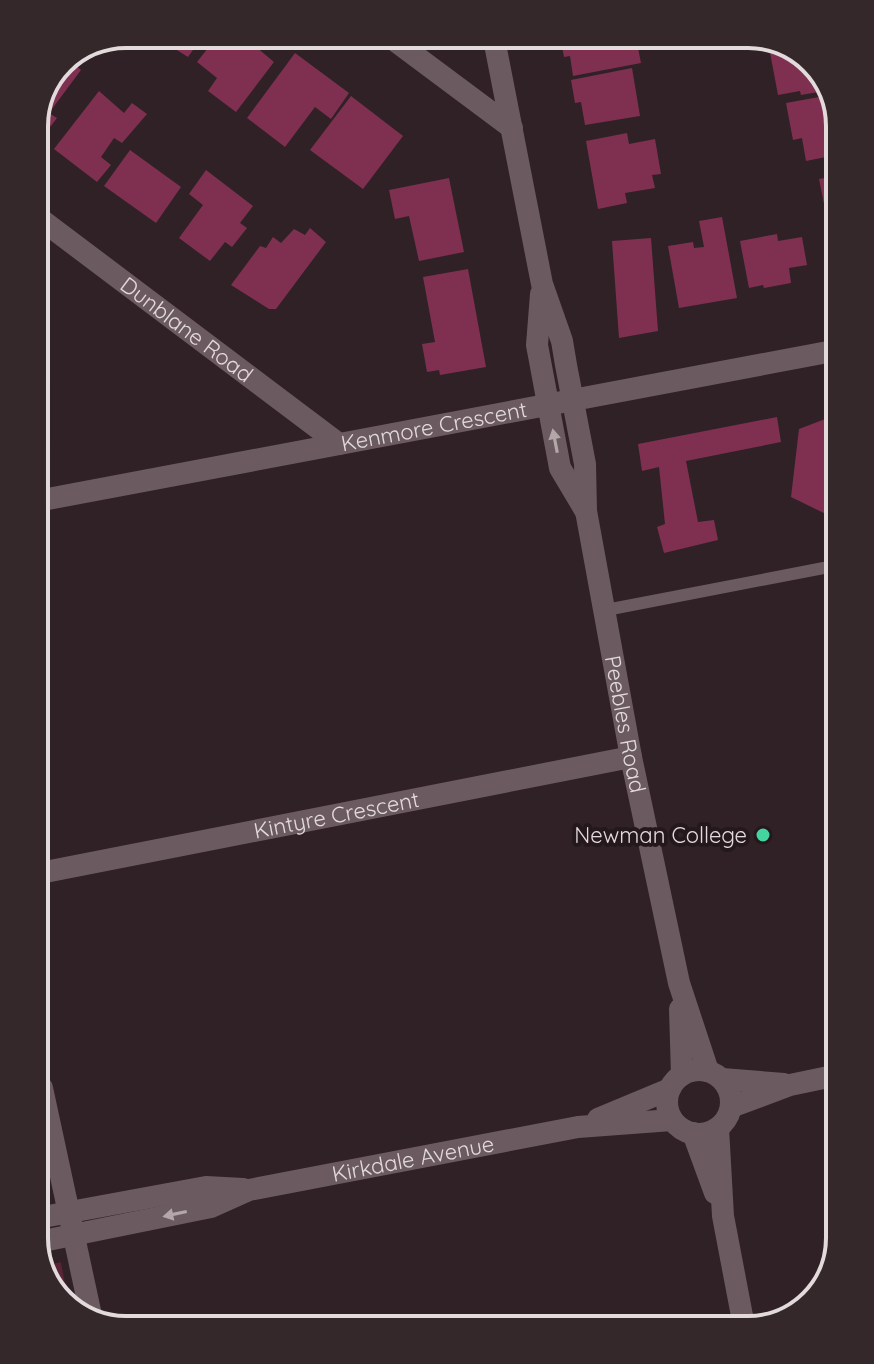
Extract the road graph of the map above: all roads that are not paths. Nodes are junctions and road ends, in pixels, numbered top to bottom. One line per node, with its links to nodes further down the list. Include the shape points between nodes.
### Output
1 (405, 48): 3 (street)
2 (496, 48): 3 (street, Peebles Road)
3 (512, 128): 5 (street, Peebles Road)
4 (48, 225): 9 (street, Dunblane Road)
5 (542, 284): 7 (street, Peebles Road, via 562,341); 8 (street, Peebles Road, via 537,345)
6 (826, 352): 7 (street, Kenmore Crescent)
7 (573, 401): 8 (street, Kenmore Crescent); 11 (street, Peebles Road, via 585,464)
8 (548, 407): 9 (street, Kenmore Crescent); 11 (street, Peebles Road, one-way to 8, via 560,468)
9 (339, 444): 10 (street, Kenmore Crescent)
10 (48, 499)
11 (586, 511): 13 (street, Peebles Road)
12 (826, 568): 13 (lane)
13 (606, 610): 14 (street, Peebles Road)
14 (631, 757): 15 (street, Kintyre Crescent); 16 (street, Peebles Road)
15 (48, 871)
16 (679, 983): 17 (street, Peebles Road); 19 (street, Peebles Road)
17 (715, 1075): 19 (street, via 690,1071); 20 (street); 21 (street, via 731,1097)
18 (826, 1078): 20 (street)
19 (676, 1082): 23 (street, via 668,1110); 24 (street, Kirkdale Avenue)
20 (790, 1085): 21 (street)
21 (731, 1107): 25 (street)
22 (48, 1116): 28 (street)
23 (672, 1120): 24 (street, Kirkdale Avenue); 26 (street)
24 (578, 1127): 27 (street, Kirkdale Avenue)
25 (718, 1128): 26 (street); 30 (street)
26 (693, 1133): 30 (street)
27 (249, 1190): 28 (street, Kirkdale Avenue, via 206,1187); 31 (street, Kirkdale Avenue, one-way to 31, via 211,1207)
28 (69, 1212): 29 (street, Kirkdale Avenue); 31 (street)
29 (48, 1216)
30 (723, 1216): 34 (street)
31 (73, 1236): 32 (street, Kirkdale Avenue); 33 (street)
32 (48, 1240)
33 (89, 1307)
34 (742, 1316)

